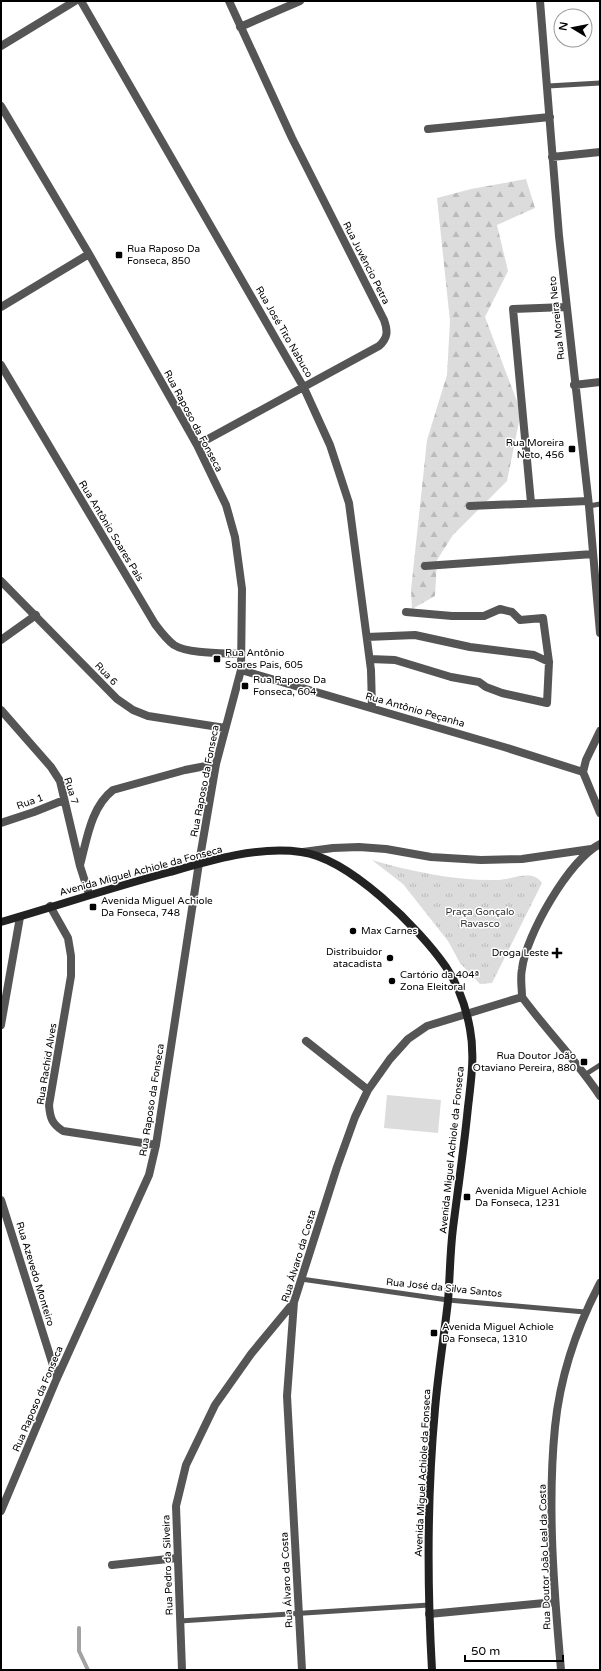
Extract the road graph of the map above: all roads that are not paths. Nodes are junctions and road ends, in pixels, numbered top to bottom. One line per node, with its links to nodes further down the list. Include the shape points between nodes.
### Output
1 (75, 1): 7 (street)
2 (81, 1): 21 (street, Rua José Tito Nabuco)
3 (229, 1): 6 (street, Rua Juvêncio Petra)
4 (300, 1): 6 (street)
5 (540, 1): 9 (street, Rua Moreira Neto)
6 (240, 27): 21 (street, Rua Juvêncio Petra, via 388,332 385,341 379,346)
7 (1, 46)
8 (600, 83): 9 (lane)
9 (548, 86): 11 (street, Rua Moreira Neto)
10 (1, 106): 15 (street, Rua Raposo da Fonseca)
11 (550, 117): 12 (street); 14 (street, Rua Moreira Neto)
12 (428, 129)
13 (600, 152): 14 (street)
14 (552, 157): 17 (street, Rua Moreira Neto)
15 (89, 254): 16 (street); 22 (street, Rua Raposo da Fonseca)
16 (1, 307)
17 (566, 307): 20 (street, Rua Moreira Neto); 23 (street, via 514,309)
18 (1, 365): 35 (street, Rua Antônio Soares Pais, via 165,637 175,646 188,650)
19 (600, 382): 20 (street)
20 (574, 385): 24 (street, Rua Moreira Neto)
21 (304, 388): 22 (street, Rua Juvêncio Petra); 33 (street, Rua José Tito Nabuco, via 330,445 349,503)
22 (197, 445): 35 (street, Rua Raposo da Fonseca, via 226,506 235,537 242,588)
23 (531, 503): 24 (street); 26 (street)
24 (589, 503): 25 (lane); 27 (street, Rua Moreira Neto)
25 (600, 504)
26 (470, 506)
27 (593, 554): 28 (street); 32 (street, Rua Moreira Neto)
28 (426, 566)
29 (1, 581): 31 (street, Rua 6)
30 (406, 612): 37 (street, via 484,616 500,609 512,612 520,620 543,618)
31 (36, 615): 34 (street); 41 (street, Rua 6, via 117,700 133,710 148,716)
32 (600, 632)
33 (368, 637): 36 (street, Rua José Tito Nabuco); 37 (street, via 415,635 470,647 534,655)
34 (1, 640)
35 (241, 654): 38 (street, Rua Raposo da Fonseca)
36 (370, 659): 37 (street, via 395,660 451,677 479,682 502,693 547,703); 39 (street, Rua José Tito Nabuco)
37 (549, 662)
38 (241, 670): 39 (street, Rua Antônio Peçanha); 41 (street, Rua Raposo da Fonseca)
39 (372, 708): 44 (street, Rua Antônio Peçanha)
40 (1, 710): 45 (street, Rua 7, via 51,767 60,781)
41 (225, 728): 43 (street, Rua Raposo da Fonseca)
42 (600, 731): 44 (street)
43 (216, 764): 51 (street, Rua Raposo da Fonseca); 52 (street, via 113,790 103,797 96,809)
44 (582, 772): 46 (street)
45 (64, 800): 47 (street, Rua 1); 52 (street, Rua 7)
46 (600, 814)
47 (1, 823)
48 (600, 844): 49 (street)
49 (591, 849): 50 (street, via 522,859 481,860 431,857 359,847); 57 (street, via 565,877 540,920 521,969)
50 (303, 852): 51 (street, Avenida Miguel Achiole da Fonseca, via 261,851); 58 (street, Avenida Miguel Achiole da Fonseca, via 347,871 374,891 415,928 446,967)
51 (199, 864): 53 (street, Avenida Miguel Achiole da Fonseca); 65 (street, Rua Raposo da Fonseca)
52 (80, 866): 53 (street, Rua 7)
53 (89, 894): 54 (street, Avenida Miguel Achiole da Fonseca)
54 (50, 906): 55 (street, Avenida Miguel Achiole da Fonseca); 65 (street, Rua Rachid Alves, via 68,938 71,956 71,976 49,1105 50,1117 55,1126 63,1131)
55 (20, 917): 56 (street, Avenida Miguel Achiole da Fonseca); 59 (street)
56 (2, 920)
57 (522, 997): 58 (street, Rua Álvaro da Costa); 62 (street, via 542,1025)
58 (467, 1014): 63 (street, Rua Álvaro da Costa, via 427,1026 408,1039); 69 (street, Avenida Miguel Achiole da Fonseca, via 471,1033 472,1074 462,1172 453,1228)
59 (1, 1025)
60 (306, 1041): 63 (street)
61 (600, 1065): 62 (lane)
62 (586, 1074): 64 (street)
63 (368, 1090): 67 (street, Rua Álvaro da Costa, via 355,1117)
64 (600, 1096)
65 (156, 1145): 72 (street, Rua Raposo da Fonseca, via 149,1175)
66 (1, 1200): 72 (street, Rua Azevedo Monteiro)
67 (301, 1279): 69 (lane, Rua José da Silva Santos); 70 (street, Rua Álvaro da Costa)
68 (600, 1283): 71 (street, Rua Doutor João Leal da Costa)
69 (448, 1300): 71 (lane, Rua José da Silva Santos); 77 (street, Avenida Miguel Achiole da Fonseca, via 431,1462 427,1556)
70 (294, 1302): 74 (street, Rua Pedro da Silveira, via 251,1354 215,1405 186,1465 176,1506); 78 (street, Rua Álvaro da Costa, via 287,1396)
71 (585, 1312): 76 (street, Rua Doutor João Leal da Costa, via 566,1370 555,1426 552,1499)
72 (57, 1378): 73 (street, Rua Raposo da Fonseca)
73 (1, 1508)
74 (177, 1558): 75 (street); 80 (street, Rua Pedro da Silveira)
75 (112, 1564)
76 (555, 1602): 79 (street); 84 (street, Rua Doutor João Leal da Costa)
77 (429, 1604): 78 (lane); 79 (street, Avenida Miguel Achiole da Fonseca)
78 (299, 1614): 80 (lane); 82 (street, Rua Álvaro da Costa)
79 (429, 1614): 83 (street, Avenida Miguel Achiole da Fonseca)
80 (180, 1621): 81 (street, Rua Pedro da Silveira)
81 (182, 1670)
82 (302, 1670)
83 (432, 1670)
84 (561, 1670)

